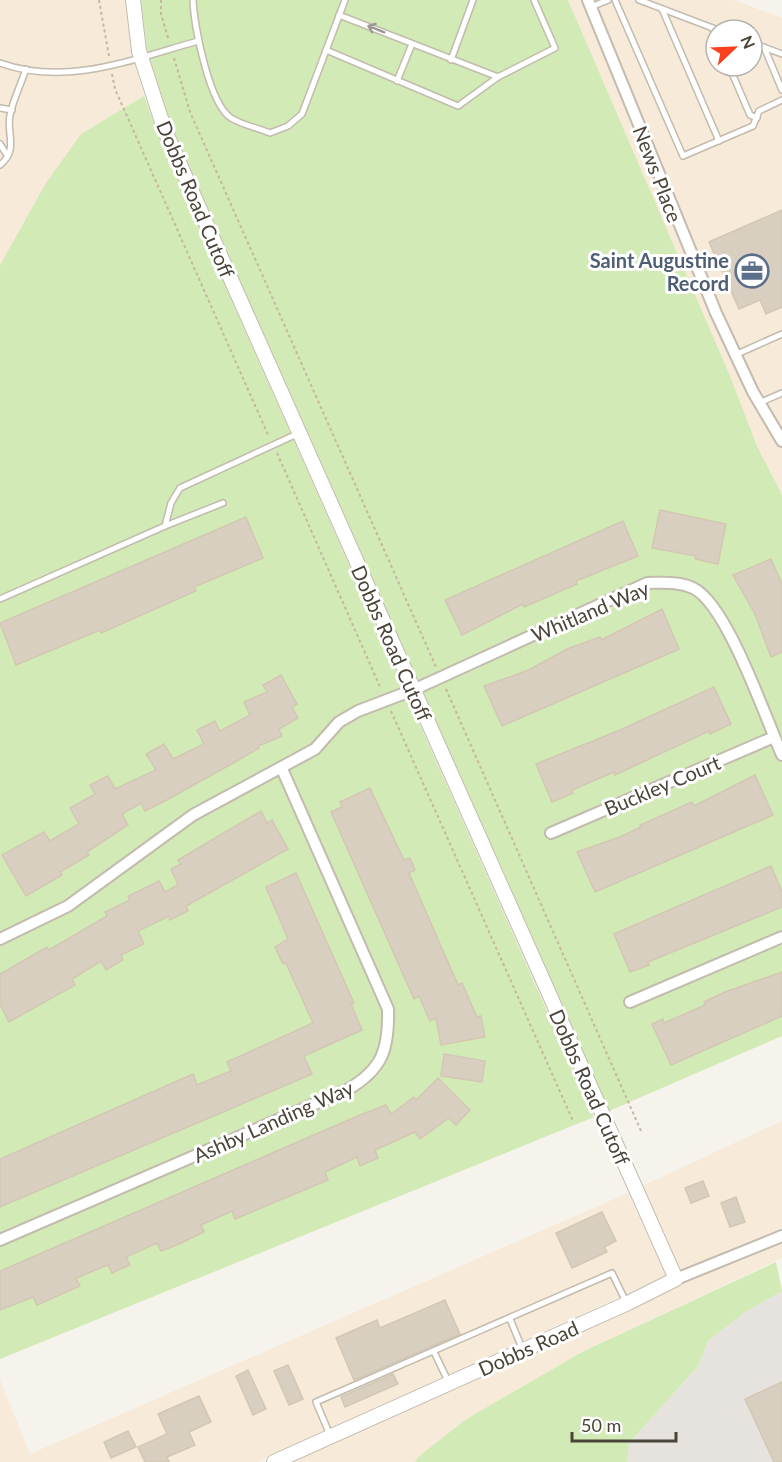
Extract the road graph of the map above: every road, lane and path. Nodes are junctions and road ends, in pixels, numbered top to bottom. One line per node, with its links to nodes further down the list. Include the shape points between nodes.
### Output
1 (99, 0): 24 (path)
2 (133, 0): 21 (street, Dobbs Road Cutoff)
3 (161, 0): 18 (path)
4 (193, 0): 15 (lane)
5 (345, 0): 13 (lane)
6 (473, 0): 22 (lane)
7 (534, 0): 26 (lane, via 555,48)
8 (608, 0): 11 (lane)
9 (615, 0): 34 (lane, via 683,156)
10 (639, 0): 12 (lane)
11 (590, 3): 39 (street, News Place, via 690,256)
12 (662, 9): 14 (lane); 34 (lane)
13 (339, 15): 16 (lane, one-way to 13); 19 (lane)
14 (704, 25)
15 (198, 41): 18 (lane); 19 (lane, via 222,107 230,117 270,133 288,126 302,114)
16 (412, 44): 22 (lane); 28 (lane)
17 (764, 47): 20 (lane); 29 (lane)
18 (171, 48): 21 (lane); 48 (path, via 190,112)
19 (326, 50): 28 (lane)
20 (782, 54)
21 (141, 57): 24 (lane); 42 (street, Dobbs Road Cutoff, via 165,131)
22 (452, 60): 26 (lane)
23 (0, 63): 25 (lane)
24 (111, 66): 25 (lane, via 46,74); 44 (path, via 115,89)
25 (26, 69): 32 (lane)
26 (498, 77): 28 (lane, via 458,106)
27 (734, 78): 33 (lane, via 750,116)
28 (397, 81)
29 (782, 90)
30 (782, 100): 33 (lane, via 759,111)
31 (0, 108): 32 (lane)
32 (12, 110): 36 (lane, via 12,141)
33 (757, 118): 34 (lane, via 753,126)
34 (718, 141)
35 (0, 144): 36 (lane)
36 (7, 155): 37 (lane)
37 (0, 165)
38 (782, 334): 39 (lane)
39 (735, 355): 41 (street, News Place)
40 (782, 393): 41 (lane)
41 (759, 403): 43 (street, News Place)
42 (299, 434): 44 (lane); 49 (street, Dobbs Road Cutoff)
43 (782, 441)
44 (273, 446): 46 (lane, via 180,488); 50 (path)
45 (223, 503): 46 (lane)
46 (165, 526): 47 (lane)
47 (0, 599)
48 (440, 677): 49 (street, Whitland Way); 51 (street, Whitland Way, via 647,583 674,582 693,588 709,600 724,622); 59 (path)
49 (413, 690): 50 (street); 62 (street, Dobbs Road Cutoff)
50 (386, 700): 53 (street, via 339,722 315,749); 58 (path)
51 (774, 737): 52 (street, Whitland Way); 54 (street, Buckley Court)
52 (782, 755)
53 (282, 769): 56 (street, via 193,815 68,906); 61 (street, Ashby Landing Way, via 388,1009 389,1036 381,1060 368,1078 347,1090)
54 (551, 833)
55 (782, 937): 57 (street)
56 (0, 939)
57 (630, 1002)
58 (573, 1121)
59 (641, 1131)
60 (782, 1236): 62 (street, Dobbs Road)
61 (0, 1240)
62 (676, 1279): 63 (street, Dobbs Road)
63 (627, 1304): 64 (lane, via 612,1273); 65 (street, Dobbs Road)
64 (510, 1319): 65 (lane); 66 (lane)
65 (523, 1350): 67 (street, Dobbs Road)
66 (434, 1352): 67 (lane); 68 (lane, via 316,1402)
67 (449, 1384): 68 (street, Dobbs Road)
68 (330, 1437): 69 (street, Dobbs Road)
69 (274, 1462)

